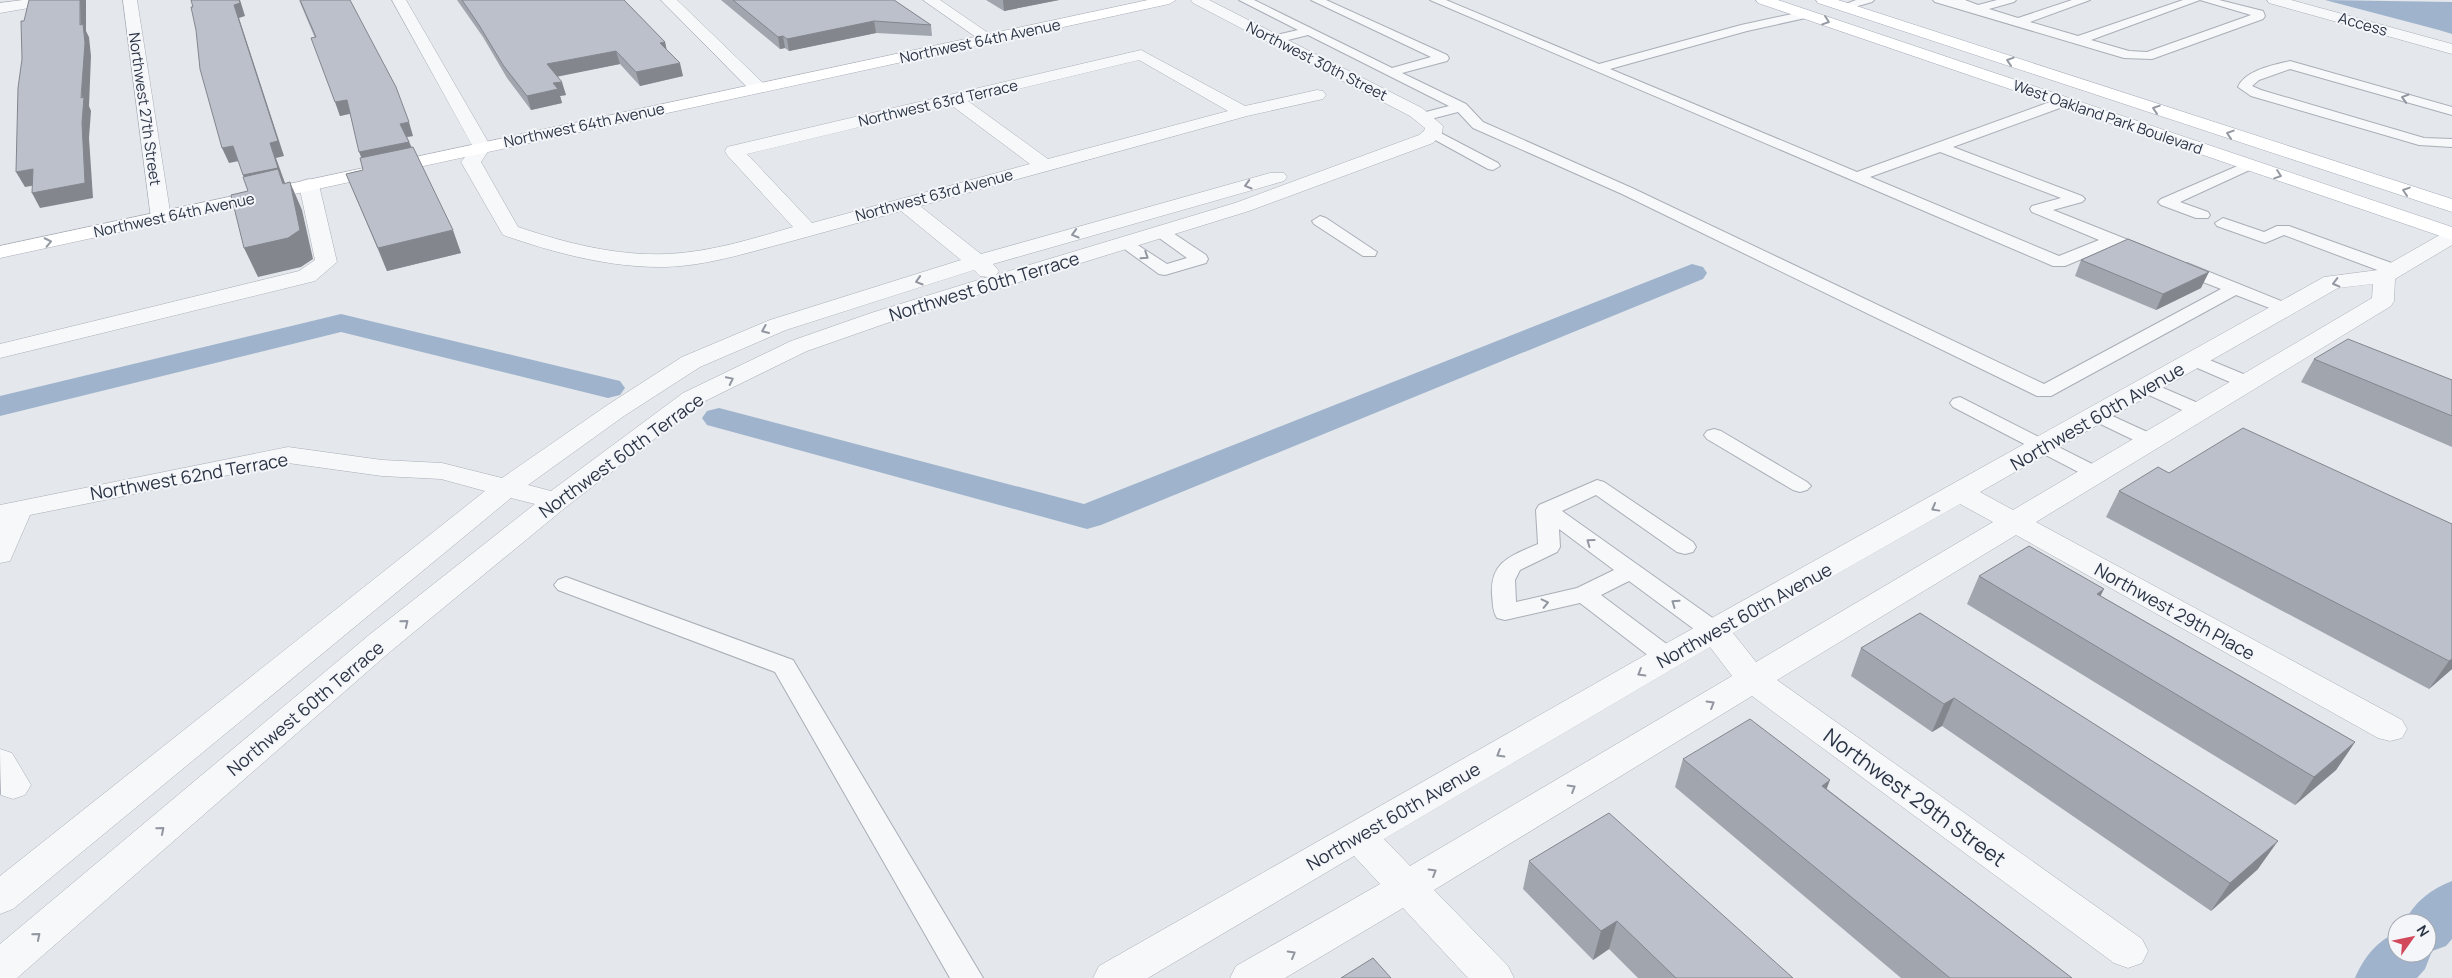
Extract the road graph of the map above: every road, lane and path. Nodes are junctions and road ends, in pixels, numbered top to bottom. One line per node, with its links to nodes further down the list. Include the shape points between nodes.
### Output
1 (52, 0): 23 (street)
2 (130, 0): 56 (street, Northwest 27th Street)
3 (399, 0): 45 (street)
4 (668, 0): 37 (street)
5 (930, 0): 31 (street)
6 (1113, 0): 31 (street, Northwest 64th Avenue)
7 (1169, 0): 31 (street, Northwest 64th Avenue)
8 (1198, 0): 32 (street, Northwest 30th Street)
9 (1245, 0): 30 (lane)
10 (1317, 0): 26 (lane)
11 (1436, 0): 35 (lane)
12 (1763, 0): 25 (street, West Oakland Park Boulevard)
13 (1823, 0): 22 (street, West Oakland Park Boulevard)
14 (1868, 0): 22 (lane)
15 (1939, 0): 24 (lane)
16 (1954, 0): 24 (lane)
17 (2010, 0): 24 (lane)
18 (2084, 0): 27 (lane)
19 (2194, 0): 33 (lane)
20 (2205, 0): 33 (lane, via 2248,9 2259,13 2259,16 2148,56 2128,55)
21 (2274, 0): 34 (street, Access)
22 (1844, 7): 55 (street, West Oakland Park Boulevard, one-way to 22)
23 (0, 8)
24 (1976, 9): 27 (lane)
25 (1806, 15): 35 (lane); 40 (street, West Oakland Park Boulevard, one-way to 40)
26 (1358, 19): 28 (lane); 36 (lane, via 1443,58)
27 (2017, 22): 33 (lane)
28 (1342, 23)
29 (1325, 27): 30 (lane)
30 (1309, 31): 32 (lane); 36 (lane)
31 (981, 34): 37 (street, Northwest 64th Avenue)
32 (1276, 39): 44 (street, Northwest 30th Street)
33 (2079, 40)
34 (2452, 49)
35 (1598, 68): 52 (lane)
36 (1390, 72): 41 (lane)
37 (753, 83): 45 (street, Northwest 64th Avenue)
38 (1317, 94): 43 (street, Northwest 63rd Avenue)
39 (955, 100): 43 (street, Northwest 63rd Terrace, via 1141,55); 49 (street); 60 (street, Northwest 63rd Terrace, via 734,151)
40 (2063, 102): 47 (lane); 50 (street, West Oakland Park Boulevard)
41 (1461, 108): 44 (lane); 71 (lane, via 1478,125 1627,191 2044,392)
42 (2452, 111): 46 (lane, one-way to 46, via 2290,65 2254,77 2245,88 2424,142)
43 (1243, 112): 49 (street, Northwest 63rd Avenue)
44 (1430, 125): 48 (street, Northwest 60th Terrace, via 1426,139); 51 (lane)
45 (479, 142): 53 (street, Northwest 64th Avenue); 56 (street, Northwest 64th Avenue); 60 (street, Northwest 63rd Avenue, via 471,162 510,231 547,244 622,258 688,259)
46 (2452, 143)
47 (1940, 147): 52 (lane); 65 (lane, via 2078,199 2038,209)
48 (1364, 160): 61 (street, Northwest 60th Terrace, via 1242,207); 62 (street, Northwest 60th Terrace, one-way to 62, via 1269,179)
49 (1044, 165): 54 (street, Northwest 63rd Avenue)
50 (2249, 165): 57 (lane, via 2166,202); 63 (street, West Oakland Park Boulevard, one-way to 63)
51 (1492, 166)
52 (1857, 177): 65 (lane, via 2059,262)
53 (309, 185): 56 (street, Northwest 64th Avenue); 73 (street, via 326,262 307,276)
54 (904, 203): 60 (street, Northwest 63rd Avenue); 68 (street)
55 (2452, 206)
56 (160, 211): 64 (street, Northwest 64th Avenue); 66 (street, Northwest 64th Avenue, one-way to 56)
57 (2202, 215)
58 (1320, 221): 67 (lane)
59 (2223, 223): 69 (lane, via 2265,238 2283,229)
60 (806, 230)
61 (1161, 232): 62 (street, Northwest 60th Terrace); 62 (lane, one-way to 61, via 1165,270 1200,259)
62 (1114, 235): 68 (street, Northwest 60th Terrace, one-way to 68); 70 (street, Northwest 60th Terrace)
63 (2452, 235): 69 (street, Northwest 60th Avenue)
64 (0, 237)
65 (2113, 240): 71 (lane)
66 (0, 252)
67 (1369, 252)
68 (978, 262): 70 (street); 85 (street, Northwest 60th Terrace, one-way to 85, via 778,325 691,362 614,411)
69 (2389, 272): 72 (street, Northwest 60th Avenue, one-way to 72, via 2332,282); 75 (street, via 2383,300)
70 (1000, 281): 87 (street, Northwest 60th Terrace, one-way to 70, via 692,398 799,346)
71 (2235, 289): 72 (lane)
72 (2285, 308): 74 (street, Northwest 60th Avenue)
73 (0, 351)
74 (2195, 360): 75 (lane); 76 (street, Northwest 60th Avenue)
75 (2246, 382): 78 (street)
76 (2147, 387): 78 (lane); 79 (street, Northwest 60th Avenue)
77 (1960, 403): 82 (lane)
78 (2198, 410): 81 (street)
79 (2097, 415): 81 (lane); 82 (street, Northwest 60th Avenue)
80 (1714, 435): 84 (lane)
81 (2149, 440): 83 (street)
82 (2043, 446): 83 (lane); 86 (street, Northwest 60th Avenue)
83 (2095, 472): 90 (street)
84 (1800, 486)
85 (506, 488): 87 (street, Northwest 62nd Terrace); 89 (street, Northwest 62nd Terrace, via 442,471 382,468 288,455); 102 (street, Northwest 60th Terrace)
86 (1961, 493): 90 (street, Northwest 29th Place); 96 (street, Northwest 60th Avenue, one-way to 96)
87 (556, 501): 104 (street, Northwest 60th Terrace, one-way to 87, via 380,643)
88 (1547, 510): 91 (lane, via 1597,486); 93 (lane, one-way to 88); 95 (lane, one-way to 95, via 1549,547 1511,565 1504,580 1505,612)
89 (9, 512): 92 (street)
90 (2013, 522): 98 (street); 99 (street, Northwest 29th Place)
91 (1685, 547)
92 (0, 554)
93 (1630, 571): 95 (lane); 96 (lane, one-way to 93)
94 (566, 585): 105 (lane, via 784,666)
95 (1584, 594): 97 (lane)
96 (1715, 632): 97 (street, Northwest 60th Avenue); 98 (street, Northwest 29th Street)
97 (1667, 657): 100 (street, Northwest 60th Avenue, one-way to 100)
98 (1752, 679): 101 (street, one-way to 98); 103 (street, Northwest 29th Street)
99 (2390, 729)
100 (1358, 836): 101 (street); 106 (street, Northwest 60th Avenue)
101 (1407, 887): 107 (street, one-way to 101); 108 (street)
102 (0, 898)
103 (2128, 951)
104 (0, 968)
105 (967, 978)
106 (1113, 978)
107 (1250, 978)
108 (1494, 978)

